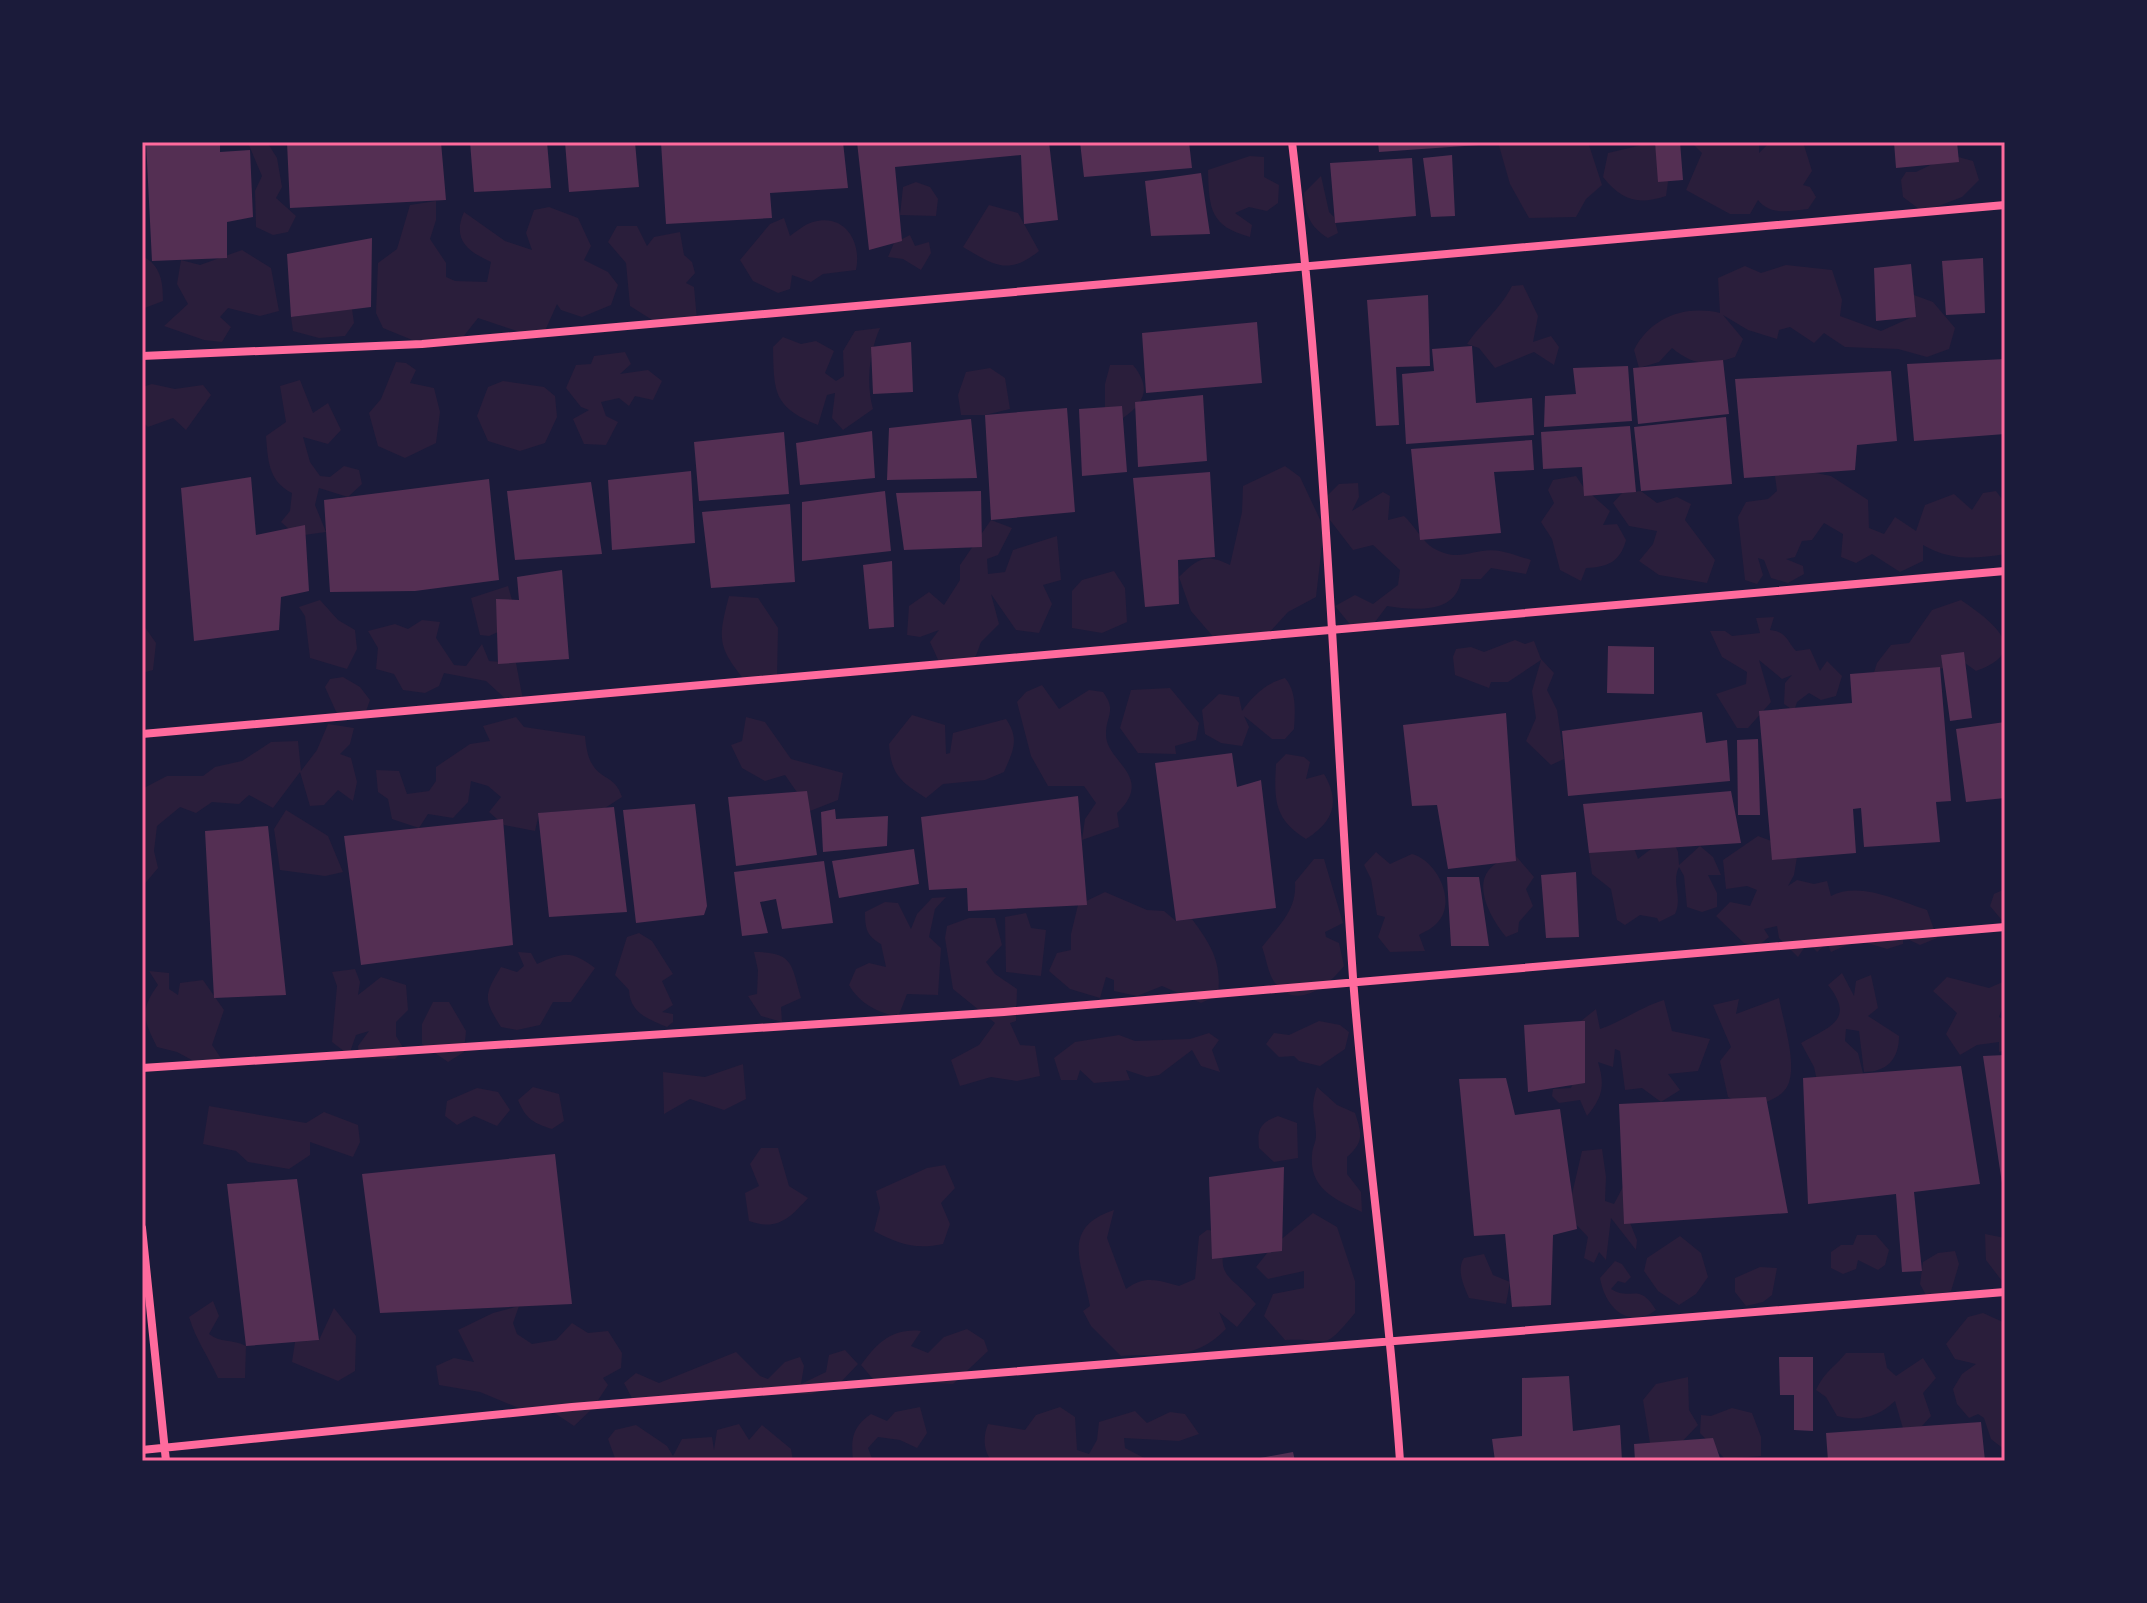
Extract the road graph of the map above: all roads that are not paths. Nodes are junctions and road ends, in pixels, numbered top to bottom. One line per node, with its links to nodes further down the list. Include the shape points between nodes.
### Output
1 (1292, 142): 3 (street)
2 (2005, 205): 3 (street)
3 (1307, 266): 4 (street, via 422,344); 6 (street)
4 (142, 356)
5 (2005, 571): 6 (street)
6 (1331, 629): 7 (street); 9 (street)
7 (142, 734)
8 (2005, 927): 9 (street)
9 (1354, 982): 10 (street, via 1004,1012); 13 (street)
10 (142, 1068)
11 (142, 1228): 14 (street)
12 (2005, 1292): 13 (street)
13 (1392, 1343): 14 (street, via 588,1406); 17 (street)
14 (165, 1448): 15 (street); 16 (street)
15 (142, 1450)
16 (166, 1461)
17 (1400, 1461)

